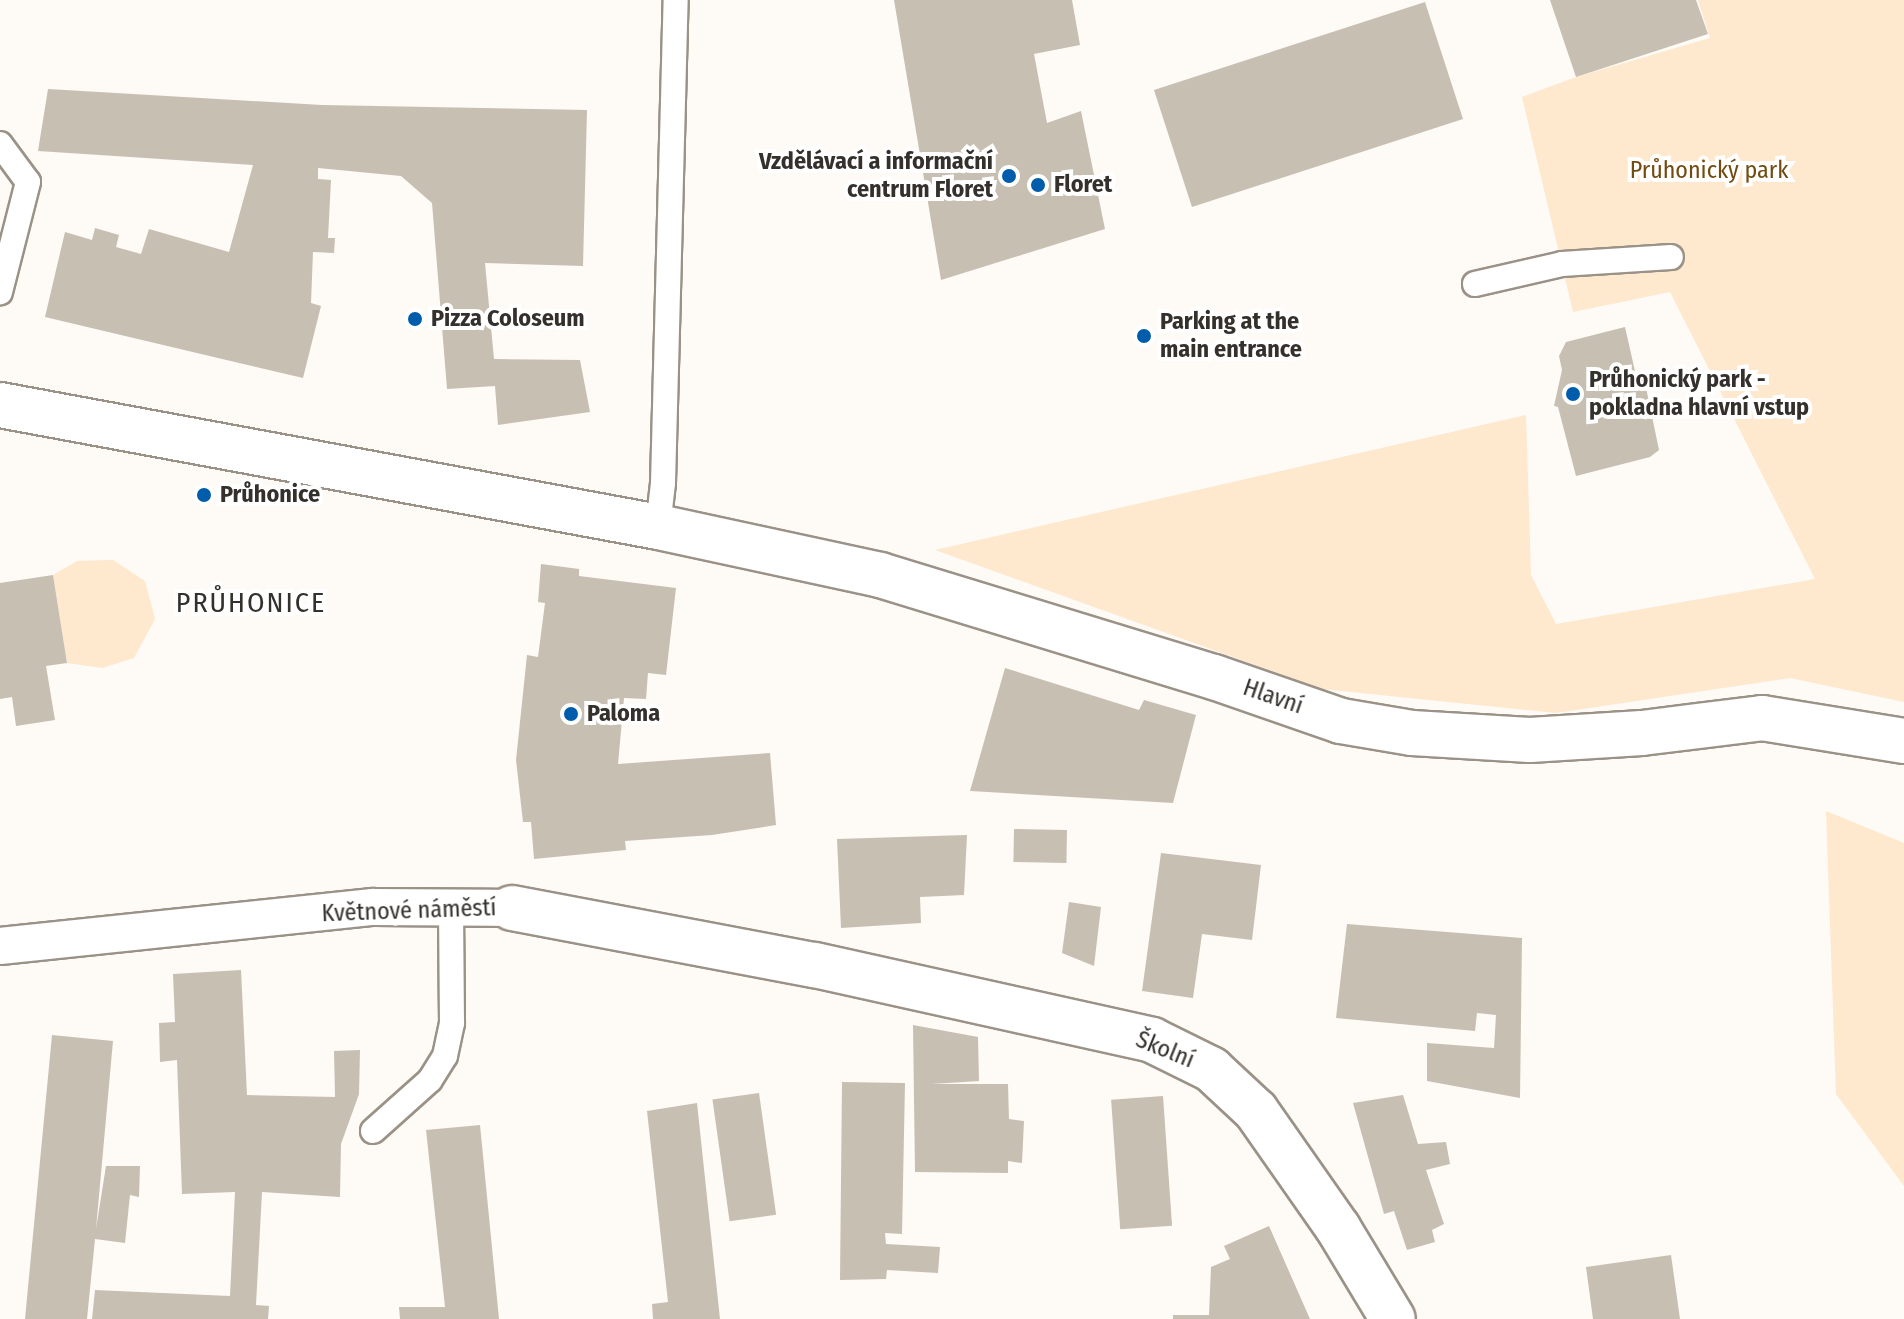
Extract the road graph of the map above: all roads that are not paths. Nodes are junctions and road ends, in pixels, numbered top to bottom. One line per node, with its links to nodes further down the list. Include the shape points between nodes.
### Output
1 (676, 0): 7 (lane)
2 (0, 144): 5 (lane, via 28,182)
3 (1671, 257): 4 (lane, via 1562,264)
4 (1475, 284)
5 (0, 292)
6 (0, 405): 7 (street)
7 (658, 527): 8 (street, Hlavní, via 880,575 1341,721 1398,731 1545,739 1762,718)
8 (1904, 741)
9 (451, 906): 10 (street, Květnové náměstí); 11 (street, Květnové náměstí, via 373,907); 13 (lane, via 452,1023 445,1056 430,1080)
10 (512, 908): 12 (street, Květnové náměstí)
11 (0, 946)
12 (815, 965): 14 (street, Školní, via 1152,1040 1211,1069 1256,1111 1338,1228)
13 (373, 1131)
14 (1393, 1319)

